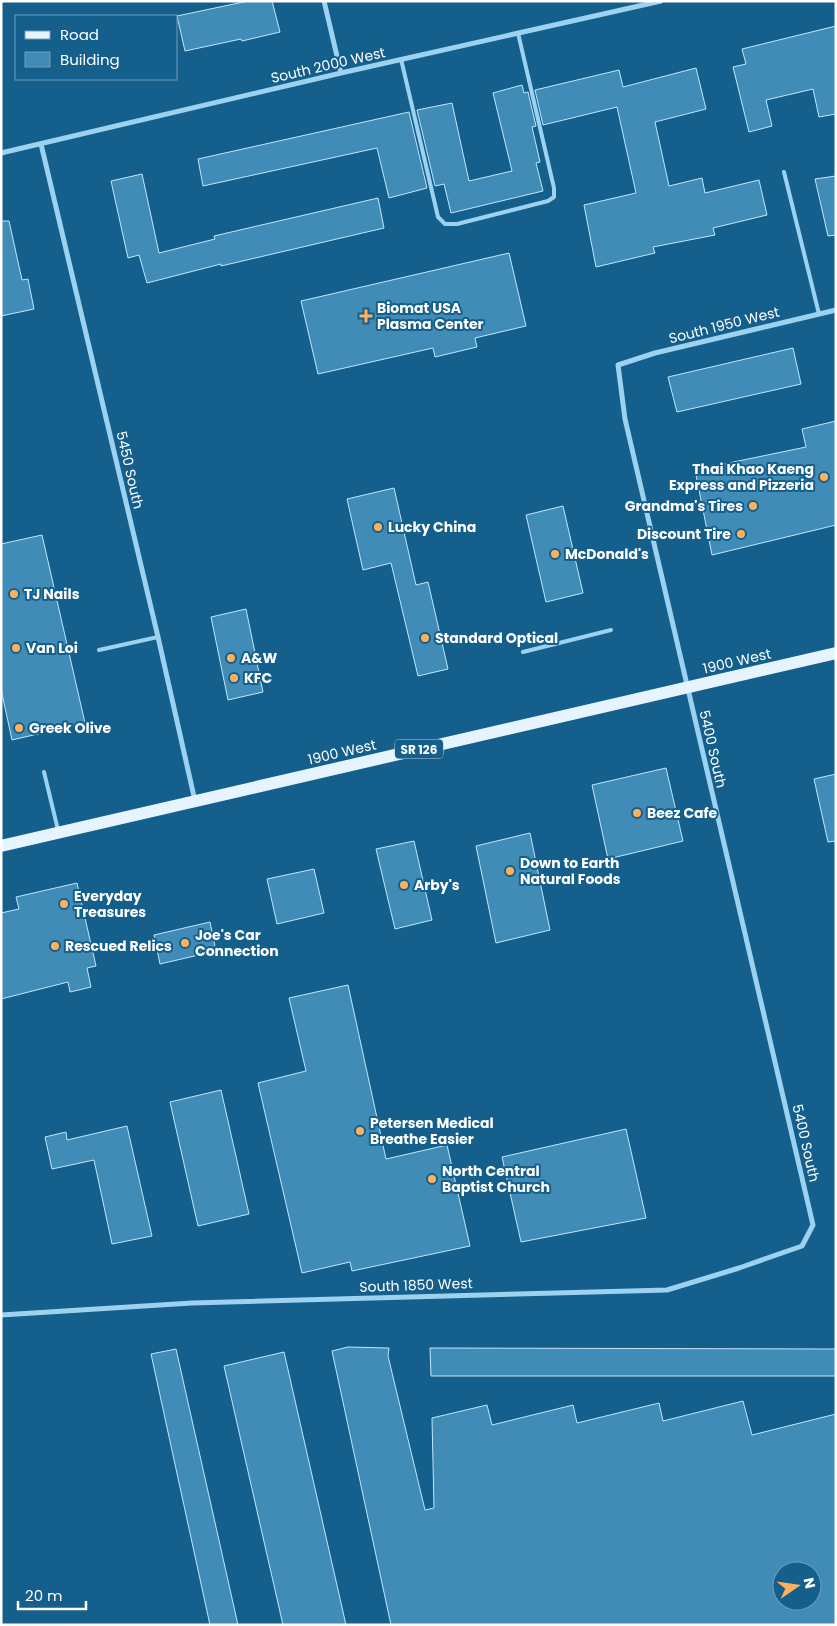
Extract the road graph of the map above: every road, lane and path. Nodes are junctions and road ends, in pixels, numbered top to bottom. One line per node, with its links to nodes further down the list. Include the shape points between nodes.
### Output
1 (324, 1): 5 (street)
2 (661, 1): 3 (street, South 2000 West)
3 (518, 33): 4 (street, South 2000 West); 4 (lane, via 554,197 457,224 446,224 438,217)
4 (401, 59): 5 (street, South 2000 West)
5 (341, 73): 6 (street, South 2000 West)
6 (41, 144): 7 (street, South 2000 West); 13 (street, 5450 South)
7 (1, 153)
8 (784, 172): 10 (lane)
9 (836, 310): 10 (street, South 1950 West)
10 (818, 314): 11 (street, South 1950 West)
11 (618, 365): 17 (street, 5400 South, via 625,419)
12 (611, 630): 15 (lane)
13 (158, 637): 14 (lane); 19 (street, 5450 South)
14 (99, 650)
15 (523, 652)
16 (836, 653): 17 (main road, 1900 West / SR 126)
17 (687, 687): 19 (main road, 1900 West / SR 126); 22 (street, 5400 South)
18 (44, 772): 20 (lane)
19 (195, 801): 20 (main road, 1900 West / SR 126)
20 (58, 832): 21 (main road, 1900 West / SR 126)
21 (1, 846)
22 (813, 1225): 23 (street, South 1850 West, via 802,1246 667,1290 192,1303)
23 (1, 1315)

